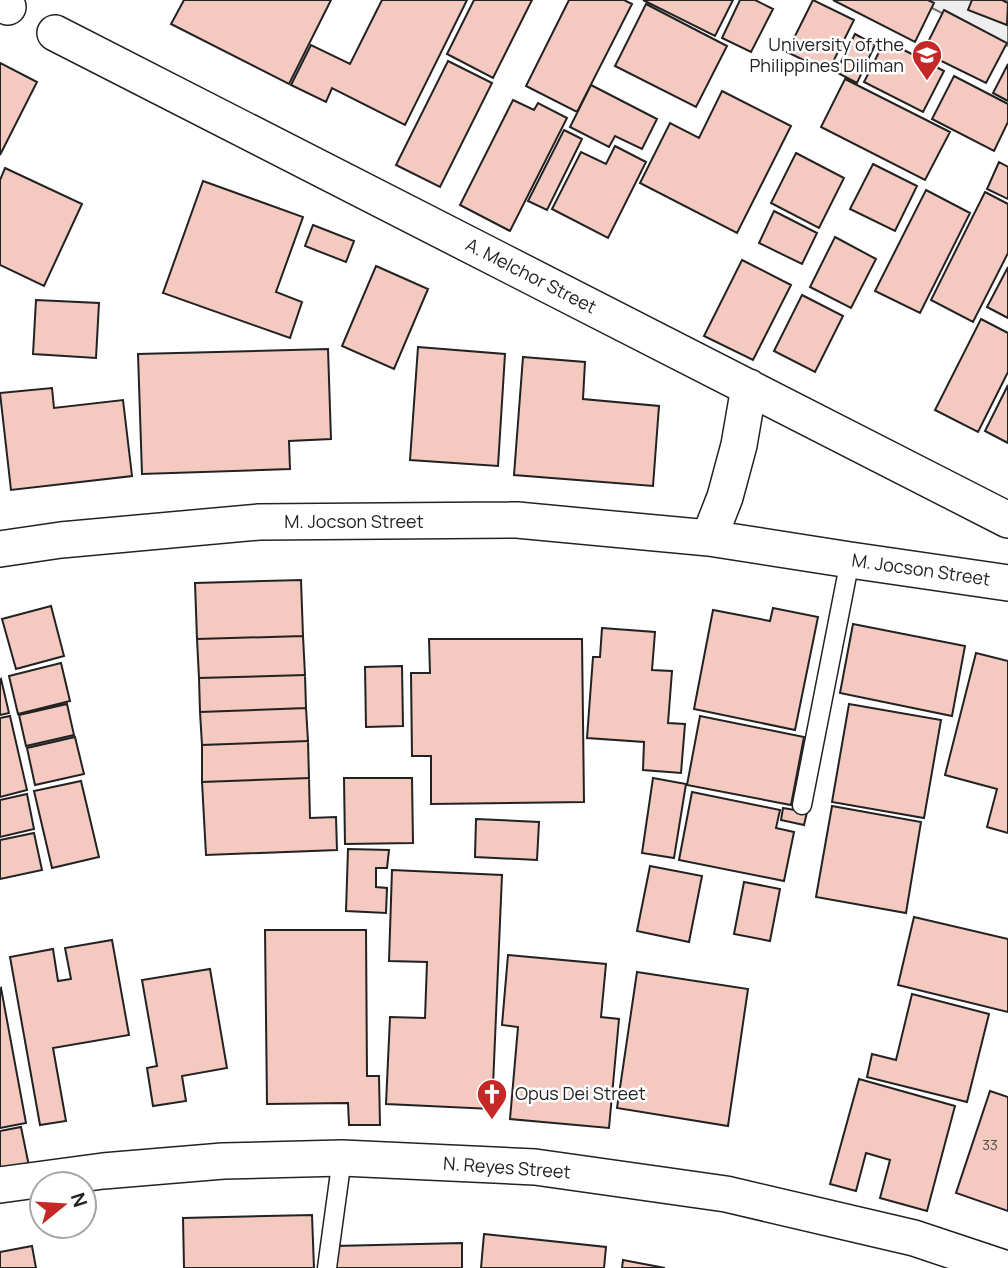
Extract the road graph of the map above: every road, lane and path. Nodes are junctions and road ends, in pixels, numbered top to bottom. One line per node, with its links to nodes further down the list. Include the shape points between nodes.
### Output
1 (55, 33): 2 (street, A. Melchor Street)
2 (749, 387): 3 (street, A. Melchor Street); 4 (street, via 729,484)
3 (1008, 520)
4 (709, 538): 5 (street, M. Jocson Street, via 517,520 259,522); 6 (street, M. Jocson Street)
5 (0, 549)
6 (850, 560): 7 (street, M. Jocson Street); 8 (lane)
7 (1008, 583)
8 (802, 804)
9 (342, 1158): 10 (street, N. Reyes Street, via 223,1161); 11 (lane); 12 (street, N. Reyes Street, via 535,1167 726,1194 914,1238)
10 (0, 1185)
11 (327, 1268)
12 (1004, 1268)

